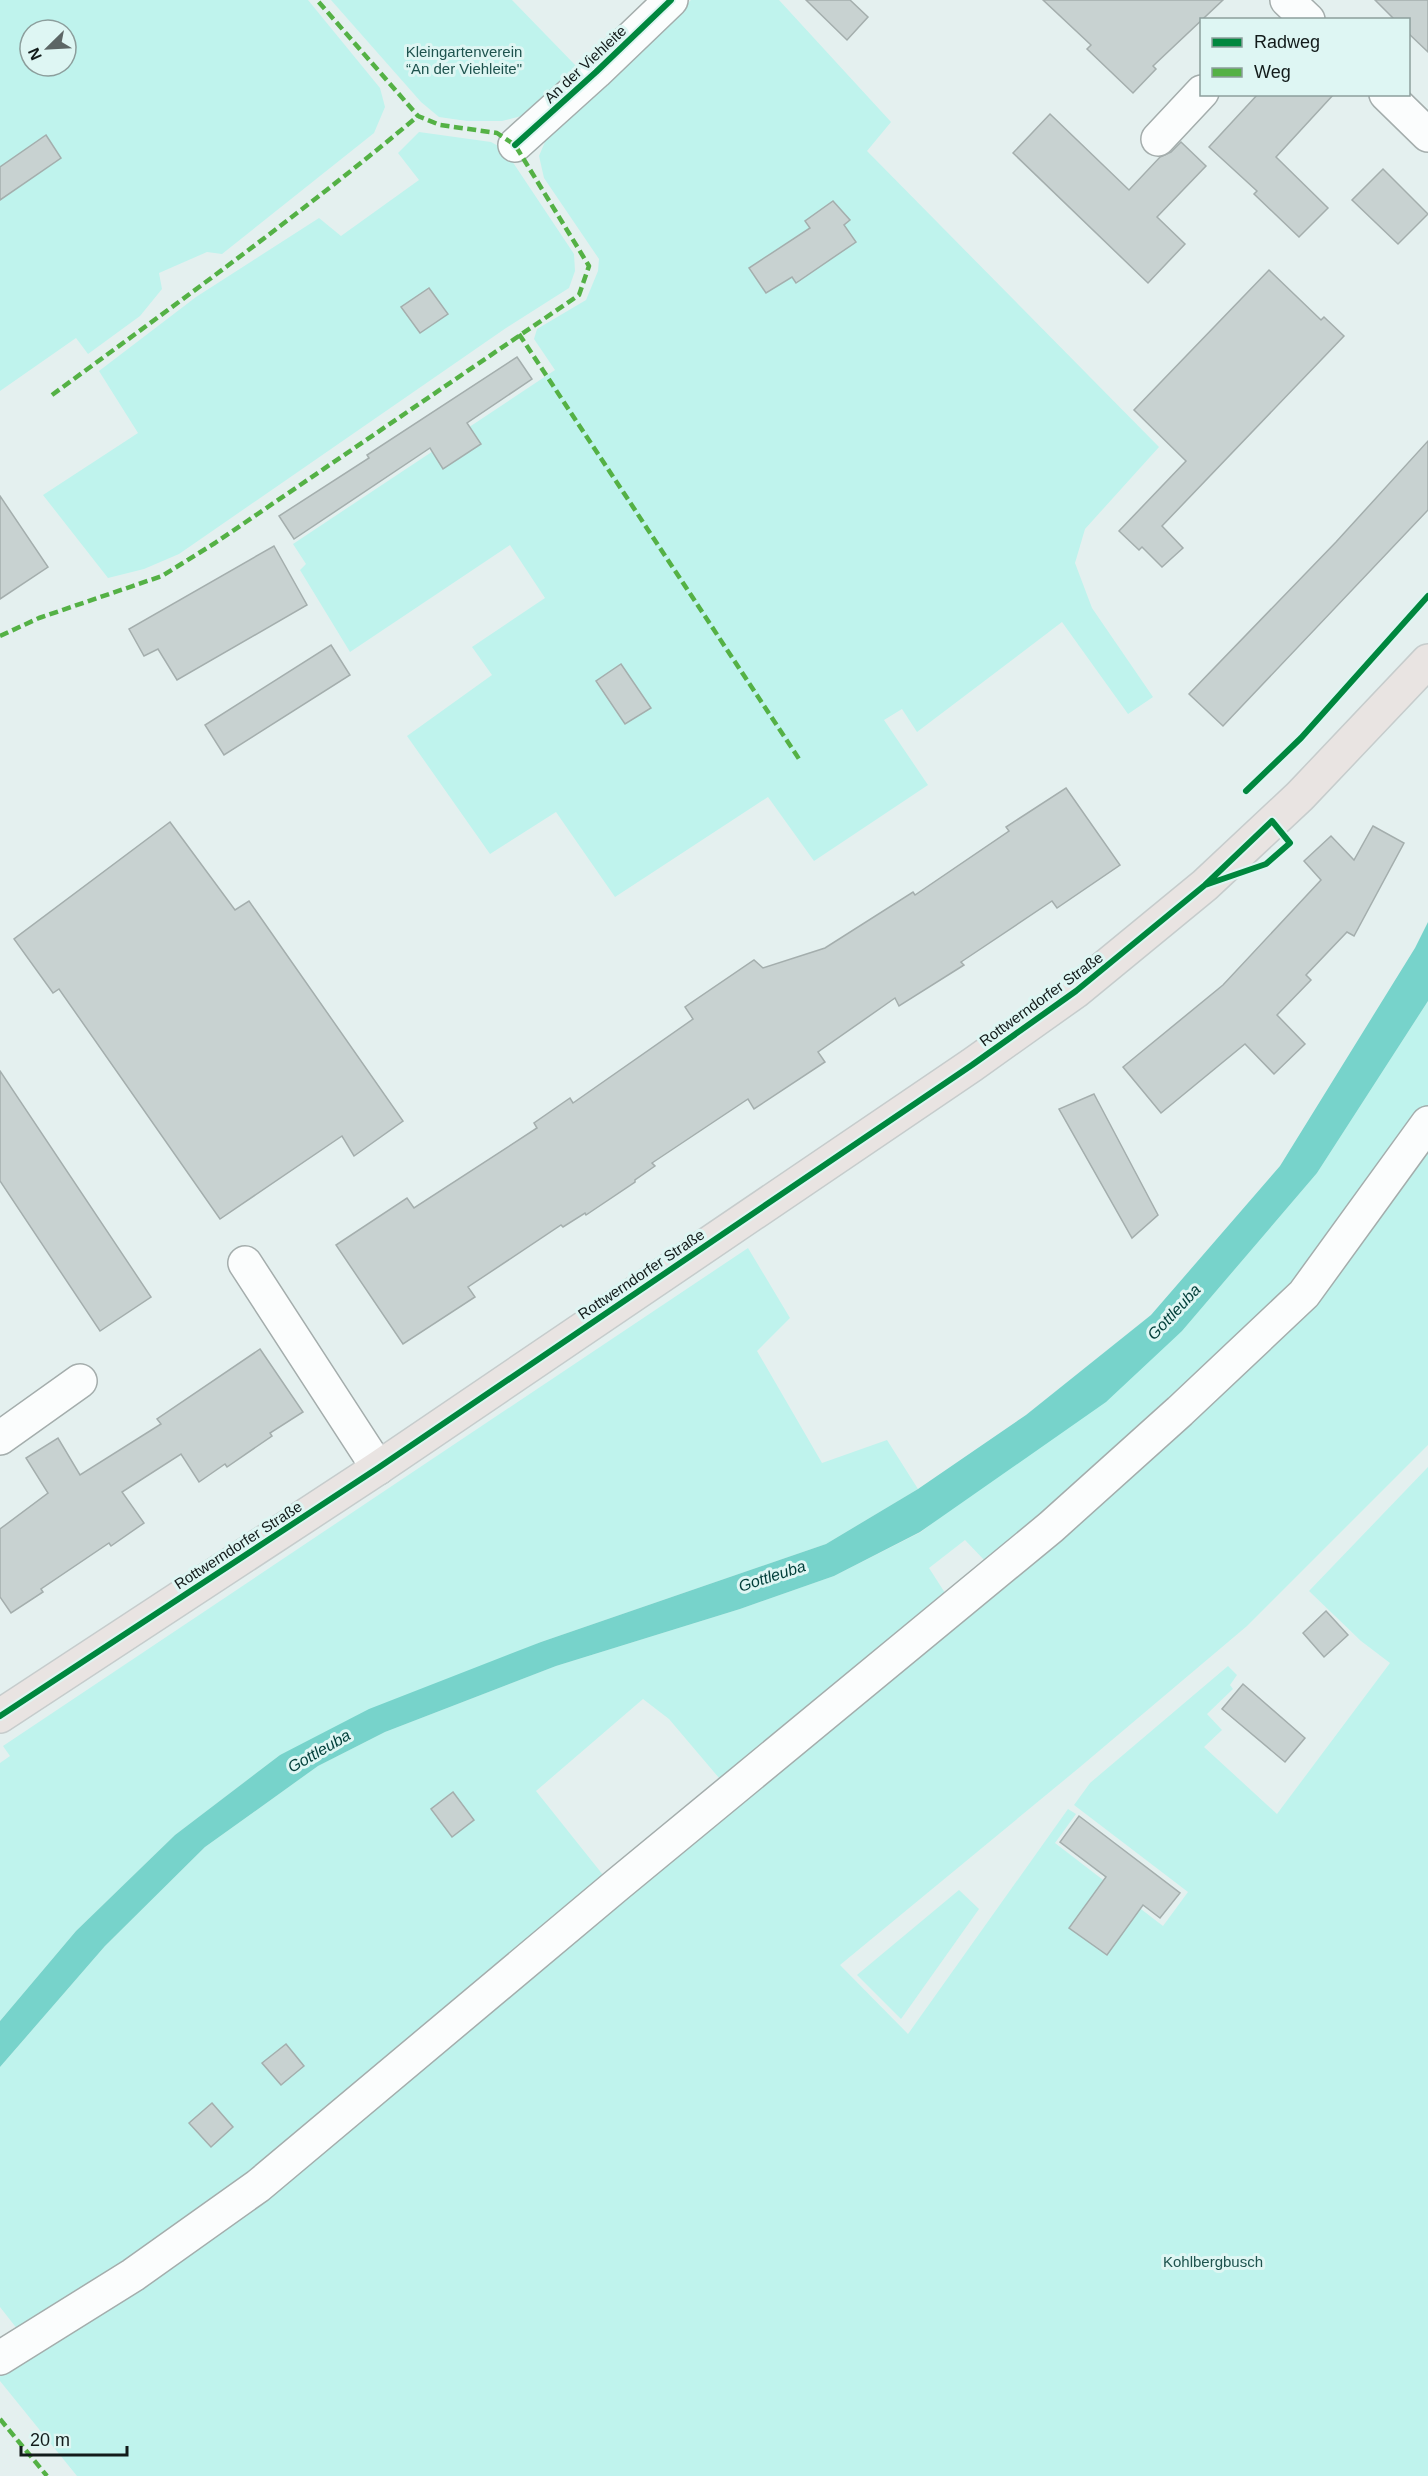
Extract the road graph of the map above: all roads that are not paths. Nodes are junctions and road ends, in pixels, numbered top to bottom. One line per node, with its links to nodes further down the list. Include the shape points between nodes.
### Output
1 (671, 0): 9 (street, An der Viehleite)
2 (1288, 0): 3 (street); 4 (street)
3 (1272, 18)
4 (1306, 18)
5 (1200, 94): 8 (street)
6 (1388, 96): 7 (street)
7 (1428, 135)
8 (1158, 139)
9 (515, 145)
10 (1428, 661): 15 (main road, Rottwerndorfer Straße, via 1300,796 1205,885 1076,991)
11 (1428, 1123): 17 (street, via 1304,1293 1051,1527 258,2186 133,2275)
12 (245, 1263): 15 (street)
13 (80, 1381): 14 (street)
14 (0, 1438)
15 (378, 1468): 16 (main road, Rottwerndorfer Straße)
16 (0, 1715)
17 (0, 2358)

